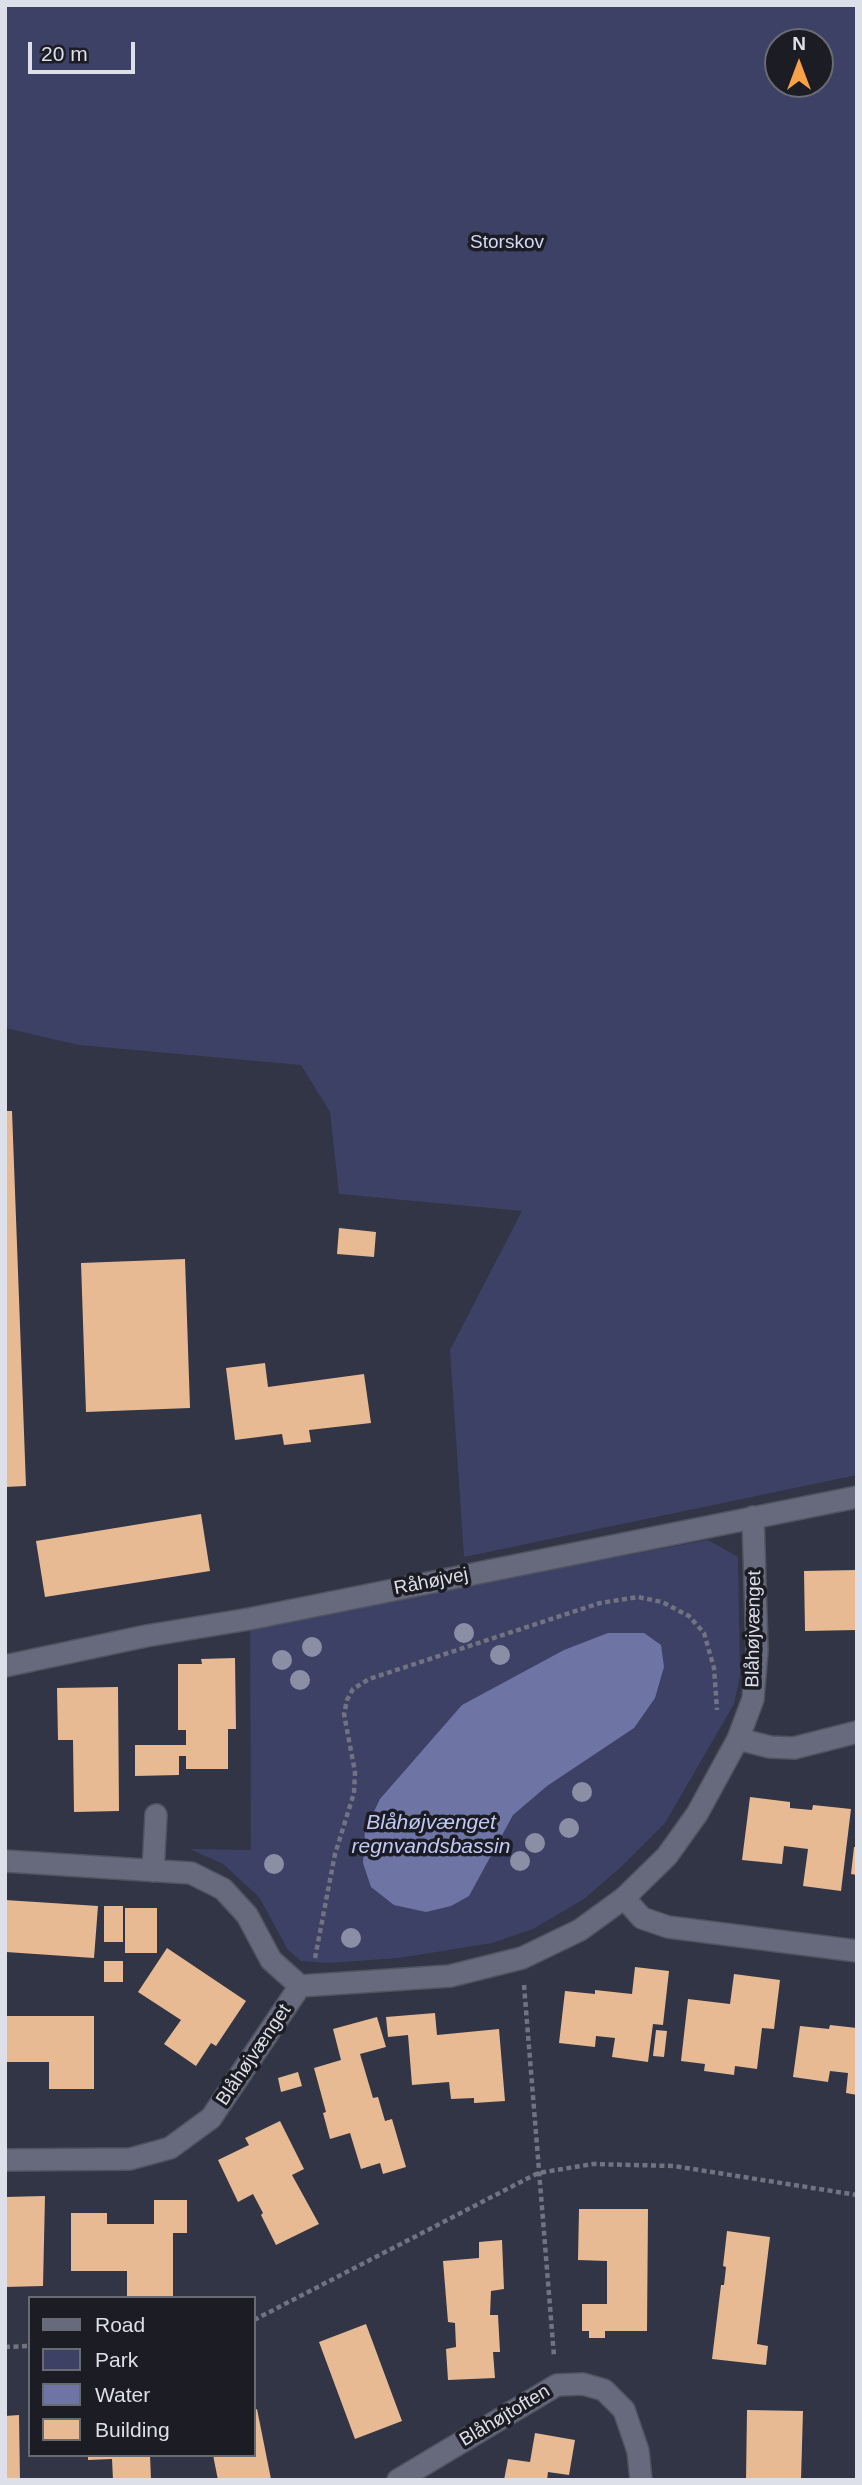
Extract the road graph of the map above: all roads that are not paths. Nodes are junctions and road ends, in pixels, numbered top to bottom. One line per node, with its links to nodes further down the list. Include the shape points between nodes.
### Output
1 (857, 1497): 2 (street, Råhøjvej)
2 (753, 1517): 3 (street, Råhøjvej); 5 (street, Blåhøjvænget, via 757,1650 753,1699)
3 (5, 1666)
4 (857, 1732): 5 (street, via 794,1748)
5 (738, 1739): 9 (street, Blåhøjvænget, via 697,1814 667,1856)
6 (156, 1815): 8 (street)
7 (5, 1861): 8 (street, Blåhøjvænget)
8 (153, 1871): 11 (street, Blåhøjvænget, via 191,1873 223,1889 247,1915 271,1960)
9 (624, 1898): 10 (street, via 642,1918 668,1927); 11 (street, Blåhøjvænget, via 580,1930 522,1958 450,1976)
10 (857, 1951)
11 (300, 1986): 12 (street, Blåhøjvænget, via 211,2118 170,2148 130,2159)
12 (5, 2160)
13 (398, 2480): 14 (street, Blåhøjtoften, via 556,2385 583,2384 604,2390 624,2410 638,2451)
14 (641, 2480)

